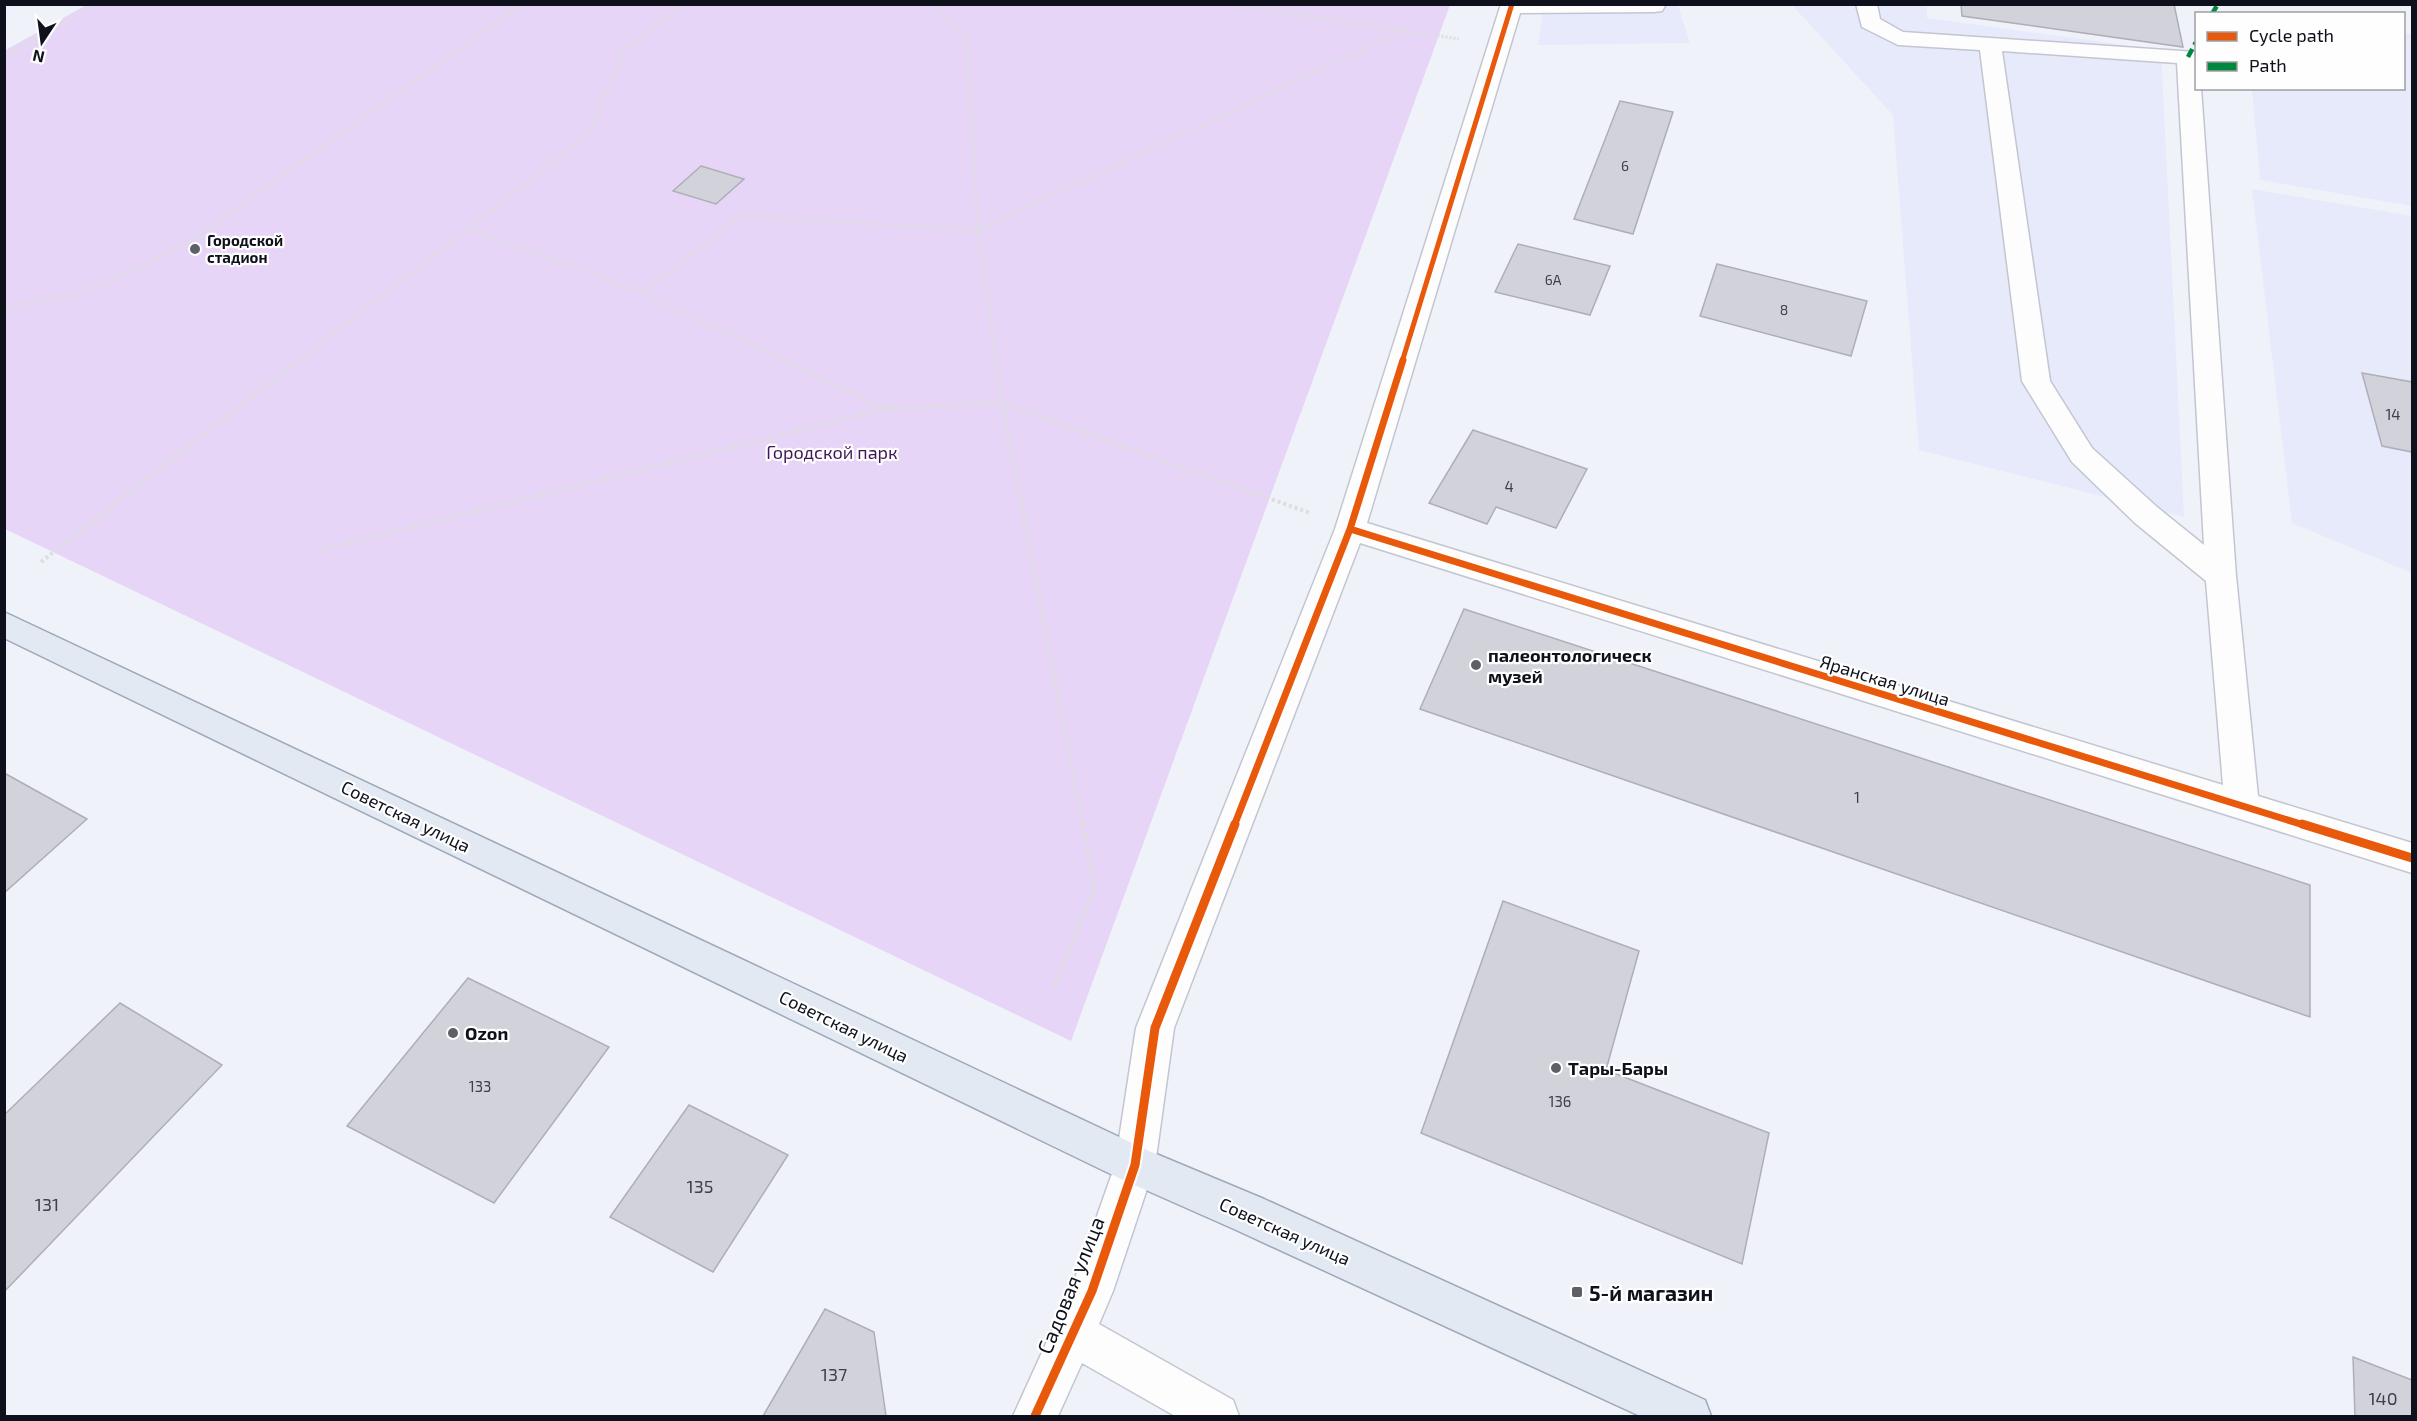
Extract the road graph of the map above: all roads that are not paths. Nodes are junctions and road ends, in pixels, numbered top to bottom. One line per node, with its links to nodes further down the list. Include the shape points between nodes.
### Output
1 (1866, 4): 4 (street, via 1870,22 1898,38)
2 (1511, 5): 3 (street); 5 (street, Садовая улица)
3 (1654, 6)
4 (1990, 45): 6 (street, via 2036,381 2082,455); 6 (street, via 2188,57)
5 (1350, 529): 8 (street, Яранская улица); 10 (street, Садовая улица, via 1155,1028)
6 (2220, 576): 8 (street)
7 (4, 624): 10 (main road, Советская улица)
8 (2242, 806): 9 (street, Яранская улица)
9 (2412, 858)
10 (1135, 1165): 11 (street, Садовая улица, via 1092,1291); 14 (main road, Советская улица)
11 (1072, 1333): 12 (street, Садовая улица); 13 (street)
12 (1035, 1416)
13 (1216, 1416)
14 (1689, 1416)

